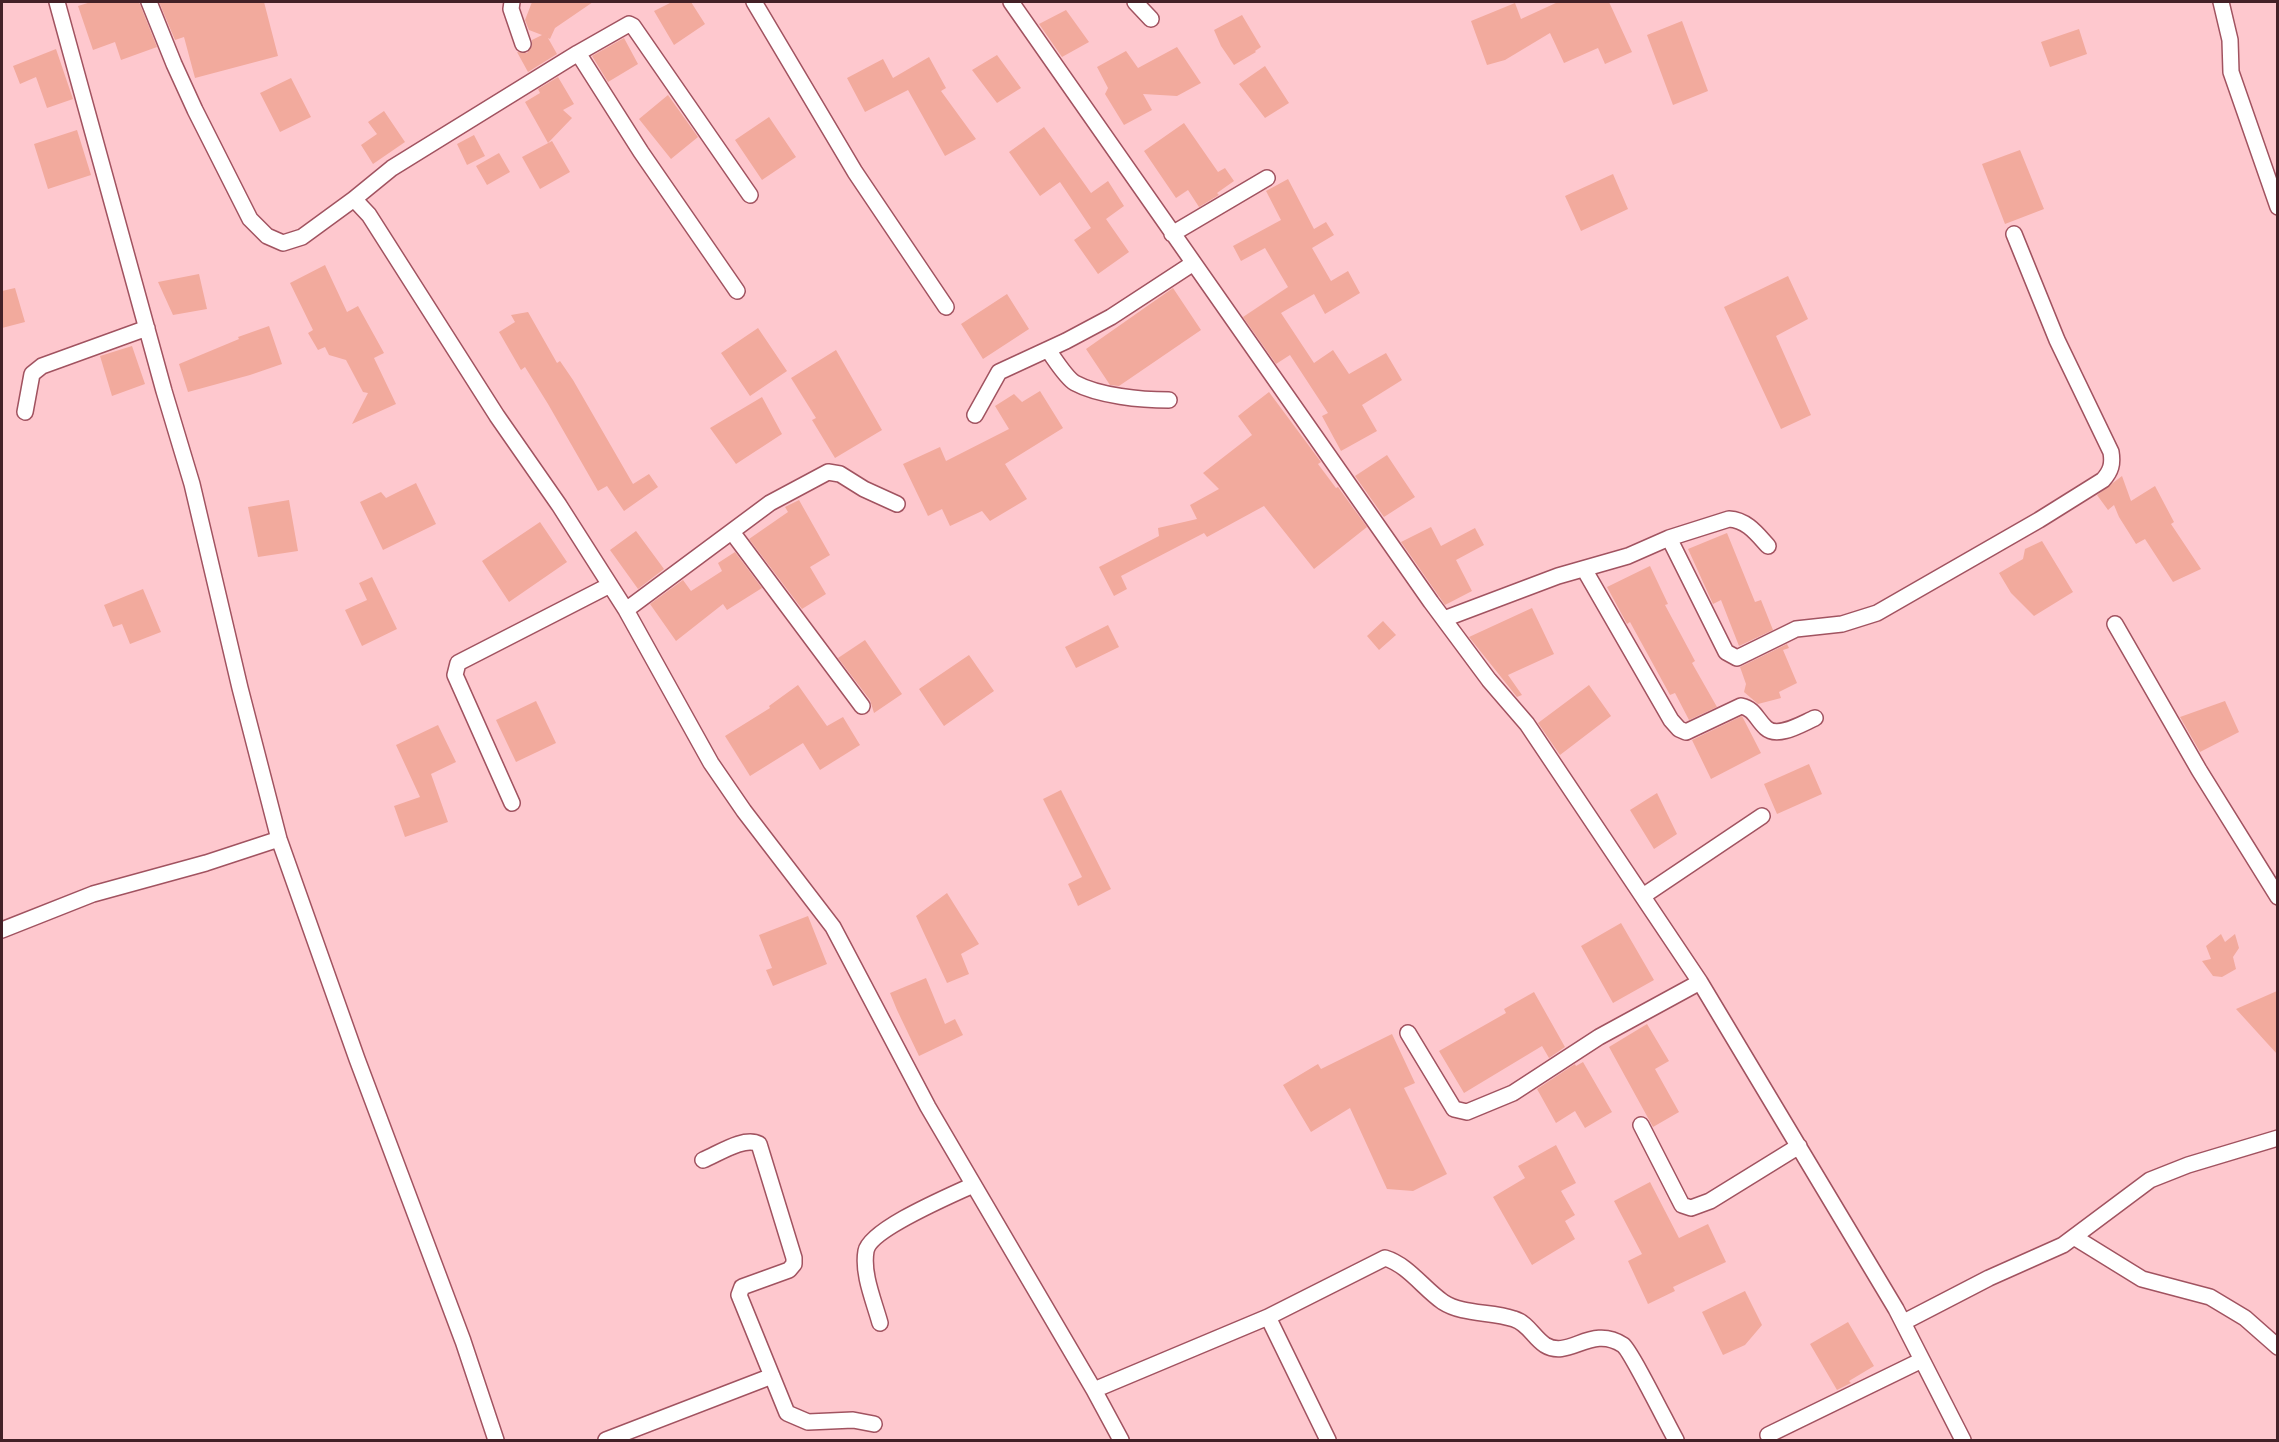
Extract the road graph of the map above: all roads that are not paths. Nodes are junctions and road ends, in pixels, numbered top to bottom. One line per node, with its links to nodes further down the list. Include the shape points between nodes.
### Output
1 (57, 2): 20 (street)
2 (149, 2): 13 (street, via 229,179 250,219 267,237 283,243 302,237)
3 (512, 2): 9 (street)
4 (754, 2): 19 (street, via 855,172)
5 (1011, 2): 15 (street)
6 (1135, 2): 8 (street)
7 (2222, 2): 14 (street, via 2230,40 2231,72)
8 (1151, 19)
9 (523, 44)
10 (578, 53): 12 (street, via 625,25 633,26); 13 (street, via 392,168); 18 (street)
11 (1267, 178): 15 (street)
12 (750, 195)
13 (354, 200): 30 (street, via 369,215 496,416)
14 (2277, 207)
15 (1172, 234): 17 (street)
16 (2014, 234): 27 (street, via 2057,340 2111,452 2110,473 2103,480 1877,614 1842,624 1796,629 1737,658 1726,652)
17 (1192, 264): 21 (street, via 1110,317); 32 (street)
18 (737, 291)
19 (946, 307)
20 (147, 328): 23 (street, via 42,366 32,374); 38 (street, via 192,483)
21 (1048, 350): 22 (street, via 1074,382 1138,400); 24 (street, via 999,372)
22 (1168, 400)
23 (25, 412)
24 (975, 415)
25 (897, 504): 26 (street, via 840,474 828,472 770,503)
26 (732, 532): 31 (street); 34 (street)
27 (1669, 538): 28 (street, via 1729,519 1746,524); 29 (street)
28 (1768, 546)
29 (1584, 569): 32 (street); 35 (street, via 1679,729 1686,732 1741,706 1749,708 1766,729 1775,732)
30 (610, 585): 31 (street); 36 (street, via 455,667 455,675)
31 (626, 610): 48 (street, via 711,763 833,927)
32 (1444, 619): 39 (street, via 1489,681 1527,724)
33 (2115, 624): 40 (street)
34 (862, 706)
35 (1815, 718)
36 (512, 803)
37 (1762, 816): 39 (street)
38 (279, 839): 41 (street, via 93,894); 59 (street)
39 (1642, 896): 42 (street)
40 (2277, 897)
41 (2, 930)
42 (1700, 982): 43 (street, via 1599,1037 1513,1093 1467,1112 1454,1109); 46 (street)
43 (1408, 1033)
44 (1641, 1125): 46 (street, via 1682,1205 1691,1208 1710,1201)
45 (2277, 1138): 49 (street, via 2150,1180)
46 (1799, 1146): 51 (street)
47 (703, 1160): 55 (street, via 745,1142 759,1144 794,1258 789,1270 746,1284 739,1295)
48 (973, 1185): 52 (street, via 888,1228 866,1249 865,1267); 56 (street)
49 (2074, 1237): 51 (street); 53 (street, via 2142,1279 2210,1297 2245,1318)
50 (1268, 1317): 56 (street); 62 (street); 63 (street, via 1385,1258 1443,1302 1457,1309 1515,1319 1545,1345 1566,1348 1607,1337 1625,1346)
51 (1904, 1322): 54 (street)
52 (880, 1323)
53 (2277, 1347)
54 (1922, 1360): 58 (street); 64 (street)
55 (772, 1376): 57 (street, via 787,1413 793,1417 808,1422 853,1420); 60 (street)
56 (1094, 1390): 61 (street)
57 (874, 1424)
58 (1768, 1434)
59 (496, 1440)
60 (606, 1440)
61 (1121, 1440)
62 (1328, 1440)
63 (1676, 1440)
64 (1963, 1440)

